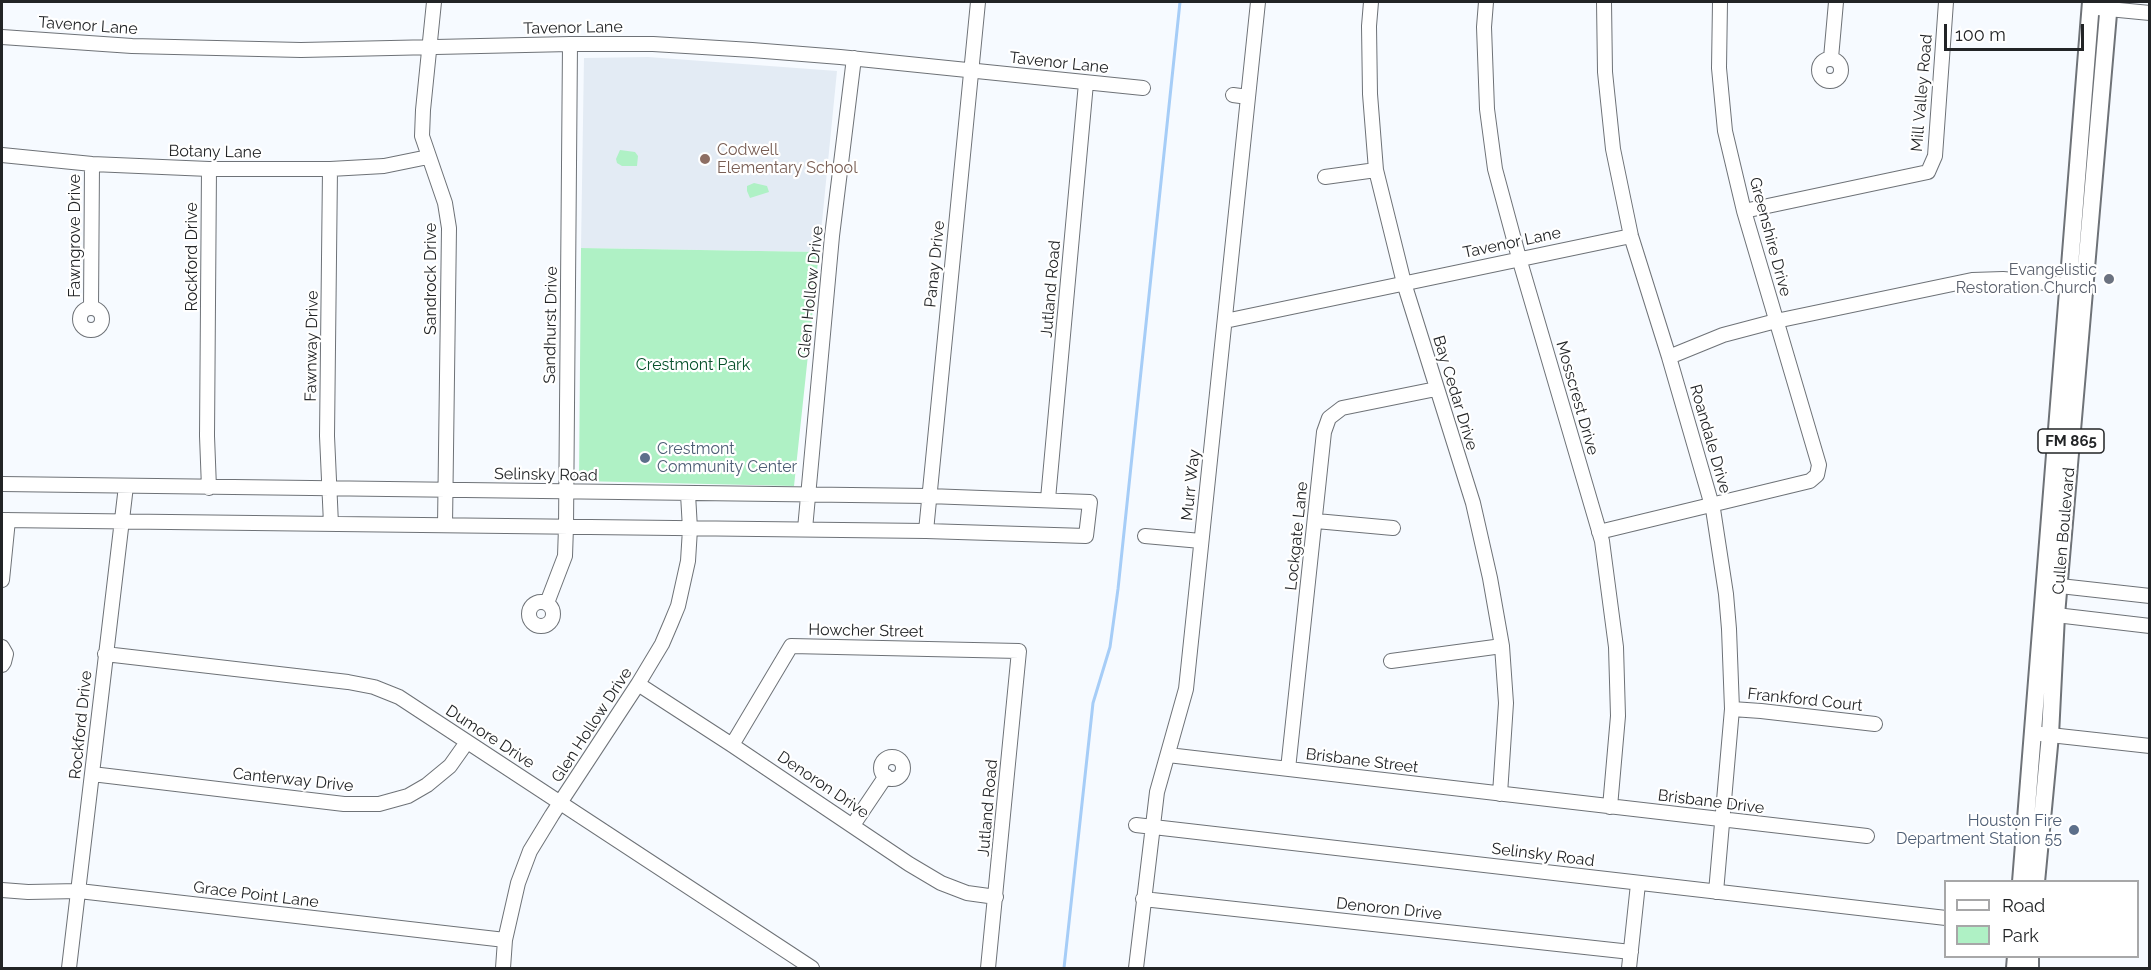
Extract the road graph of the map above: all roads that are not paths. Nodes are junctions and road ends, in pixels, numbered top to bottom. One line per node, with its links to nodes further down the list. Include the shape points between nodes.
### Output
1 (434, 2): 15 (street, Sandrock Drive)
2 (978, 2): 18 (street, Panay Drive)
3 (1258, 2): 22 (street, Murr Way)
4 (1371, 2): 29 (street, Bay Cedar Drive, via 1370,94)
5 (1486, 2): 33 (street, Mosscrest Drive, via 1487,109 1495,169)
6 (1604, 2): 32 (street, Roandale Drive, via 1608,108)
7 (1720, 2): 31 (street, Greenshire Drive, via 1719,68 1725,131)
8 (1836, 2): 17 (street)
9 (1947, 2): 31 (street, Mill Valley Road, via 1935,156 1928,172)
10 (2091, 4): 11 (street); 23 (main road, Cullen Boulevard / FM 865)
11 (2108, 5): 12 (street); 23 (main road, Cullen Boulevard / FM 865)
12 (2150, 13)
13 (2, 37): 15 (street, Tavenor Lane, via 202,48)
14 (570, 44): 15 (street, Tavenor Lane); 16 (street, Tavenor Lane, via 653,44); 47 (street, Sandhurst Drive)
15 (430, 48): 25 (street, Sandrock Drive, via 422,136)
16 (854, 58): 18 (street, Tavenor Lane); 49 (street, Glen Hollow Drive, via 832,236)
17 (1831, 58)
18 (971, 70): 19 (street, Tavenor Lane); 50 (street, Panay Drive)
19 (1086, 83): 20 (street, Tavenor Lane); 51 (street, Jutland Road)
20 (1143, 88)
21 (1233, 95): 22 (street)
22 (1248, 97): 37 (street, Murr Way)
23 (2087, 154): 35 (main road, Cullen Boulevard / FM 865)
24 (2, 155): 26 (street, Botany Lane)
25 (428, 157): 28 (street, Botany Lane, via 384,166); 46 (street, Sandrock Drive, via 445,203 449,228)
26 (92, 164): 27 (street, Botany Lane); 36 (street, Fawngrove Drive)
27 (209, 169): 28 (street, Botany Lane); 45 (street, Rockford Drive)
28 (330, 169): 44 (street, Fawnway Drive)
29 (1376, 170): 30 (street); 34 (street, Bay Cedar Drive)
30 (1325, 177)
31 (1744, 211): 38 (street, Greenshire Drive)
32 (1631, 236): 33 (street, Tavenor Lane); 39 (street, Roandale Drive)
33 (1519, 258): 34 (street, Tavenor Lane); 63 (street, Mosscrest Drive)
34 (1404, 283): 37 (street, Tavenor Lane); 40 (street, Bay Cedar Drive)
35 (2078, 286): 38 (street, via 1972,280); 41 (main road, Cullen Boulevard / FM 865)
36 (91, 308)
37 (1225, 321): 65 (street, Murr Way)
38 (1776, 321): 39 (street, via 1723,335); 52 (street, Greenshire Drive, via 1819,465 1817,475 1810,481)
39 (1669, 357): 52 (street, Roandale Drive)
40 (1436, 389): 55 (street, Lockgate Lane, via 1342,408 1329,418 1324,432); 73 (street, Bay Cedar Drive, via 1473,503)
41 (2065, 425): 67 (main road, Cullen Boulevard / FM 865); 69 (main road, Cullen Boulevard / FM 865)
42 (2, 484): 43 (street, Selinsky Road)
43 (126, 486): 45 (street, Selinsky Road); 54 (street, Rockford Drive)
44 (330, 487): 45 (street, Selinsky Road); 46 (street, Selinsky Road); 56 (street, Fawnway Drive)
45 (209, 488)
46 (445, 490): 47 (street, Selinsky Road); 57 (street, Sandrock Drive)
47 (566, 492): 48 (street, Selinsky Road); 58 (street, Sandhurst Drive)
48 (688, 494): 49 (street, Selinsky Road); 60 (street, Glen Hollow Drive)
49 (808, 496): 50 (street, Selinsky Road); 61 (street, Glen Hollow Drive)
50 (928, 496): 51 (street, Selinsky Road); 62 (street, Panay Drive)
51 (1048, 499): 62 (street, Selinsky Road, via 1090,502 1086,536)
52 (1712, 506): 63 (street); 80 (street, Roandale Drive, via 1726,594)
53 (5, 520): 54 (street); 66 (street)
54 (122, 521): 56 (street); 76 (street, Rockford Drive)
55 (1316, 521): 59 (street); 88 (street, Lockgate Lane)
56 (332, 524): 57 (street)
57 (445, 525): 58 (street)
58 (566, 527): 60 (street); 70 (street, Sandhurst Drive, via 565,555)
59 (1393, 528)
60 (690, 530): 61 (street); 79 (street, Glen Hollow Drive, via 678,606 662,644)
61 (805, 530): 62 (street)
62 (926, 531)
63 (1599, 532): 94 (street, Mosscrest Drive, via 1616,647 1618,716)
64 (1145, 536): 65 (street)
65 (1201, 541): 87 (street, Murr Way, via 1186,689)
66 (2, 580)
67 (2060, 586): 68 (street); 69 (street); 71 (main road, Cullen Boulevard / FM 865)
68 (2150, 596)
69 (2043, 598): 71 (street); 82 (main road, Cullen Boulevard / FM 865)
70 (547, 603)
71 (2056, 615): 72 (street); 83 (main road, Cullen Boulevard / FM 865)
72 (2150, 626)
73 (1502, 646): 77 (street); 91 (street, Bay Cedar Drive, via 1506,703)
74 (2, 647): 78 (street, via 6,654)
75 (1020, 651): 85 (street, Howcher Street, via 791,646); 107 (street, Jutland Road)
76 (105, 654): 84 (street, Dumore Drive, via 374,687 399,697); 89 (street, Rockford Drive)
77 (1391, 661)
78 (2, 665)
79 (638, 684): 85 (street, Denoron Drive); 93 (street, Glen Hollow Drive)
80 (1732, 709): 81 (street, Frankford Court); 95 (street, Roandale Drive)
81 (1875, 724)
82 (2032, 733): 83 (street); 99 (main road, Cullen Boulevard / FM 865)
83 (2050, 735): 86 (street); 99 (main road, Cullen Boulevard / FM 865)
84 (467, 742): 89 (street, Canterway Drive, via 450,766 427,785 408,796 379,804 345,804); 93 (street, Dumore Drive)
85 (732, 745): 96 (street, Denoron Drive)
86 (2150, 746)
87 (1168, 755): 88 (street, Brisbane Street); 98 (street, Murr Way)
88 (1288, 769): 91 (street, Brisbane Street)
89 (92, 774): 105 (street, Rockford Drive)
90 (886, 777): 96 (street)
91 (1500, 794): 92 (street, Brisbane Street)
92 (1552, 800): 94 (street, Brisbane Drive)
93 (561, 802): 110 (street, Glen Hollow Drive, via 526,862); 114 (street, Dumore Drive)
94 (1610, 807): 95 (street, Brisbane Drive)
95 (1724, 820): 100 (street, Brisbane Drive); 106 (street, Roandale Drive)
96 (853, 825): 107 (street, Denoron Drive, via 941,883)
97 (1136, 825): 98 (street, Selinsky Road)
98 (1152, 827): 103 (street, Selinsky Road); 108 (street, Murr Way)
99 (2033, 829): 101 (main road, Cullen Boulevard / FM 865); 102 (main road, Cullen Boulevard / FM 865)
100 (1866, 836)
101 (2021, 880)
102 (2036, 880)
103 (1638, 884): 106 (street, Selinsky Road); 111 (street)
104 (2, 890): 105 (street, Grace Point Lane)
105 (79, 891): 110 (street, Grace Point Lane); 112 (street, Rockford Drive)
106 (1716, 892): 109 (street, Selinsky Road)
107 (996, 897): 115 (street, Jutland Road)
108 (1143, 899): 111 (street, Denoron Drive); 116 (street, Murr Way)
109 (1944, 918)
110 (505, 940): 113 (street, Glen Hollow Drive)
111 (1631, 952): 117 (street)
112 (69, 969)
113 (502, 969)
114 (812, 969)
115 (988, 969)
116 (1136, 969)
117 (1629, 969)

